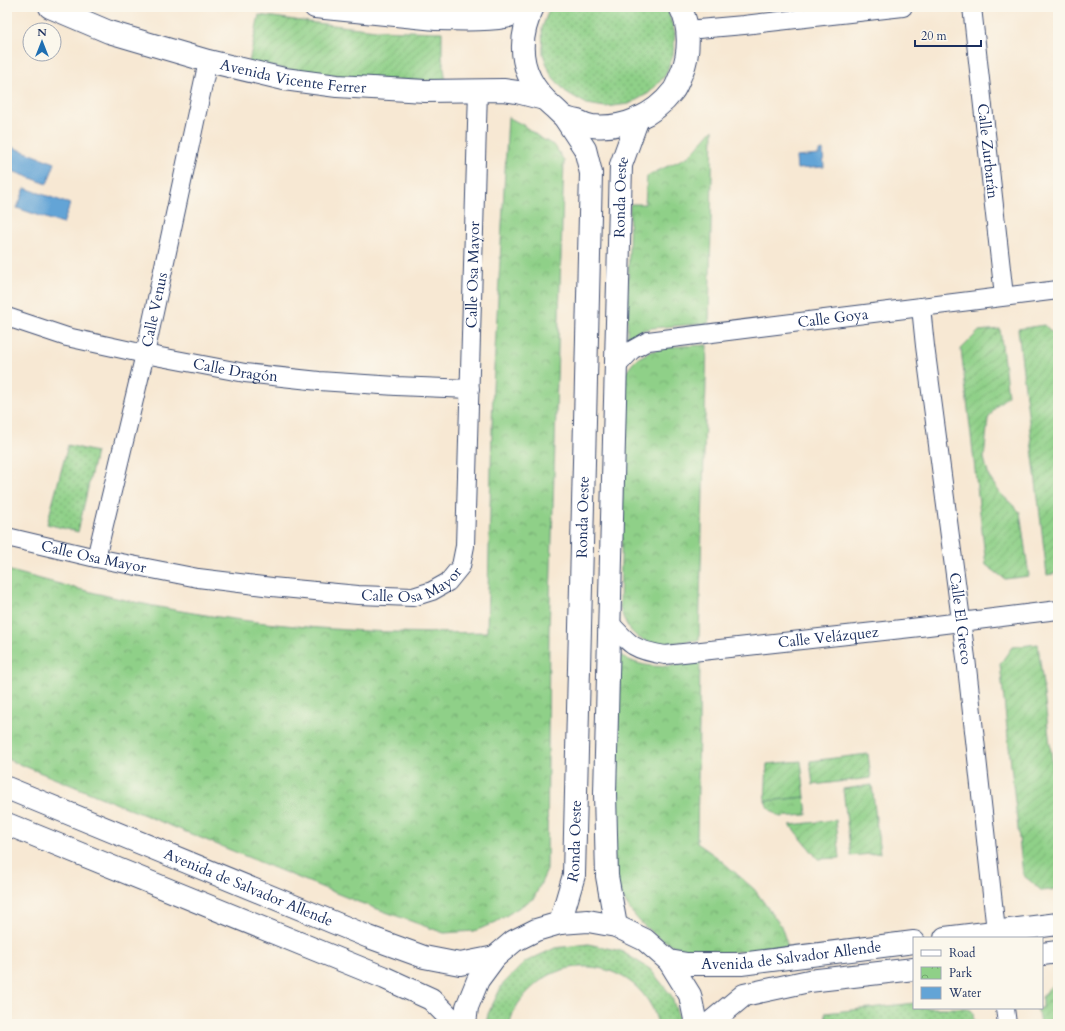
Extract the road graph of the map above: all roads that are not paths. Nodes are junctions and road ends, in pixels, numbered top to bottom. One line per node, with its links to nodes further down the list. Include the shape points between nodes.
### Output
1 (50, 7): 10 (main road, Avenida Vicente Ferrer, via 109,32)
2 (315, 7): 8 (main road, via 436,19)
3 (528, 7): 8 (main road, via 505,17)
4 (533, 7): 12 (main road, via 527,19 522,48 529,77)
5 (680, 7): 9 (main road)
6 (903, 7): 9 (street)
7 (972, 7): 16 (street, Calle Zurbarán)
8 (480, 13)
9 (687, 30): 14 (main road, via 686,62 673,91 650,113)
10 (208, 61): 11 (main road, Avenida Vicente Ferrer, via 284,79 337,86 425,91); 19 (street, Calle Venus)
11 (478, 90): 12 (main road, Avenida Vicente Ferrer, via 517,92); 21 (street, Calle Osa Mayor)
12 (544, 99): 13 (main road)
13 (564, 117): 14 (main road, via 592,126 621,125); 29 (main road, Ronda Oeste, via 585,149 591,173 574,875)
14 (638, 118): 20 (main road, Ronda Oeste, via 621,165)
15 (1058, 290): 16 (street, Calle Goya)
16 (1004, 296): 17 (street, Calle Goya)
17 (921, 306): 20 (street, Calle Goya, via 648,341 632,350); 25 (street, Calle El Greco)
18 (7, 317): 19 (street, Calle Dragón, via 67,337)
19 (144, 354): 21 (street, Calle Dragón, via 245,373 318,381); 23 (street, Calle Venus)
20 (616, 367): 26 (main road, Ronda Oeste)
21 (470, 388): 23 (street, Calle Osa Mayor, via 465,546 461,566 448,582 432,591 413,597 358,596 272,588 198,578)
22 (7, 537): 23 (street, Calle Osa Mayor)
23 (96, 558)
24 (1058, 610): 25 (street, Calle Velázquez)
25 (961, 622): 26 (street, Calle Velázquez, via 665,654 645,652 632,646); 32 (street, Calle El Greco)
26 (610, 623): 31 (main road, Ronda Oeste, via 607,876)
27 (7, 788): 37 (main road, Avenida de Salvador Allende, via 369,937 424,957 460,964)
28 (7, 824): 41 (main road, via 385,978 431,999)
29 (560, 923): 31 (main road, via 588,921); 37 (main road, via 536,930 514,941)
30 (1058, 924): 32 (main road)
31 (616, 926): 38 (main road, via 645,940)
32 (996, 931): 33 (main road)
33 (952, 937)
34 (913, 942): 38 (main road, Avenida de Salvador Allende, via 741,964 687,964)
35 (1058, 952): 36 (main road)
36 (1043, 954)
37 (495, 957): 42 (main road, via 478,980 467,1007)
38 (669, 961): 43 (main road, via 690,994)
39 (913, 969): 44 (main road, Avenida de Salvador Allende, via 809,981 744,994)
40 (1005, 1009): 45 (street)
41 (454, 1024)
42 (465, 1024)
43 (696, 1024)
44 (709, 1024)
45 (1007, 1024)

